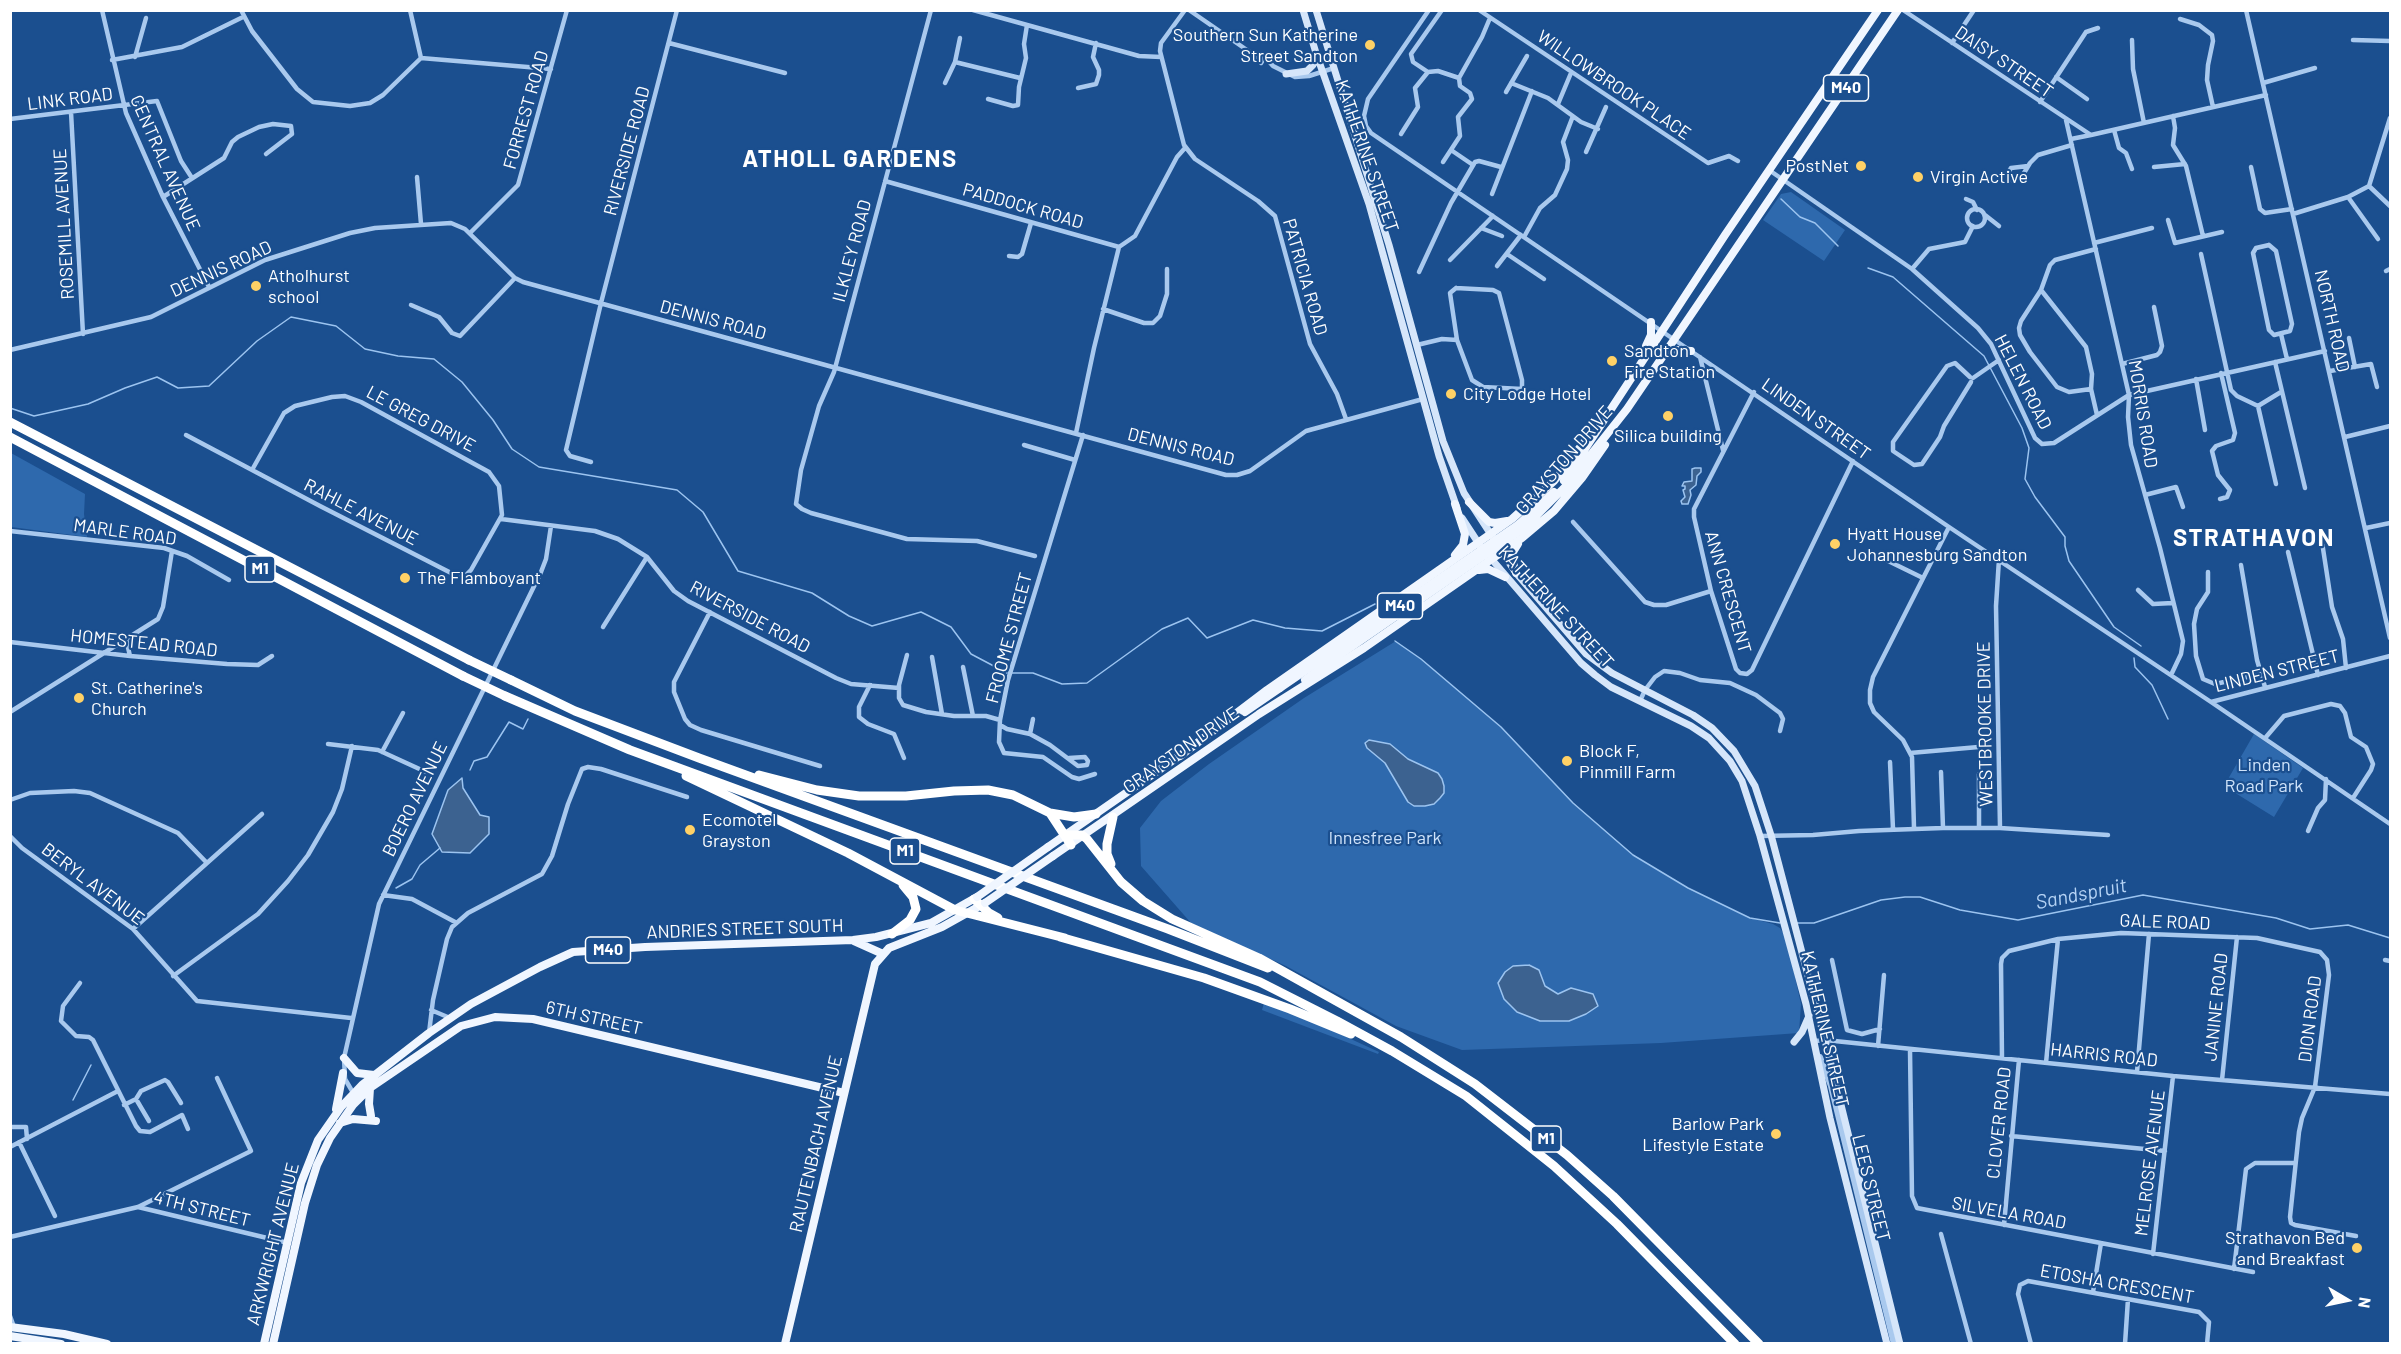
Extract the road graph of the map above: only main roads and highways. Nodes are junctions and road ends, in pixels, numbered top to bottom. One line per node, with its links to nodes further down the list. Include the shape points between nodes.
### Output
1 (1304, 10): 5 (main road, KATHERINE STREET)
2 (1316, 10): 16 (main road, KATHERINE STREET, via 1448,455)
3 (1878, 10): 10 (main road, GRAYSTON DRIVE / M40)
4 (1898, 10): 9 (main road, GRAYSTON DRIVE / M40)
5 (1316, 53): 6 (main road, via 1310,69); 17 (main road, KATHERINE STREET, via 1369,204)
6 (1286, 74)
7 (1651, 322): 10 (main road, via 1650,340)
8 (1691, 351): 9 (main road, via 1677,350)
9 (1664, 356): 11 (main road, GRAYSTON DRIVE / M40)
10 (1627, 385): 13 (main road, GRAYSTON DRIVE / M40)
11 (1628, 409): 15 (main road, GRAYSTON DRIVE / M40); 20 (main road, via 1582,478 1553,512)
12 (10, 422): 31 (highway, M1, bridge, via 469,660 575,711)
13 (1599, 426): 15 (main road, GRAYSTON DRIVE / M40); 18 (main road, via 1554,482)
14 (10, 437): 29 (highway, M1, bridge, via 463,676)
15 (1582, 462): 28 (main road, GRAYSTON DRIVE / M40, bridge, via 1549,505 1524,528); 30 (main road, GRAYSTON DRIVE / M40, bridge, via 1519,524)
16 (1469, 502): 18 (main road, via 1489,522); 19 (main road, KATHERINE STREET)
17 (1455, 504): 21 (main road, KATHERINE STREET); 27 (main road, via 1465,531 1463,545)
18 (1512, 519): 19 (main road)
19 (1490, 535): 21 (main road); 22 (main road, KATHERINE STREET)
20 (1522, 538): 22 (main road); 25 (main road, via 1513,555)
21 (1478, 543): 23 (main road, KATHERINE STREET); 27 (main road)
22 (1502, 553): 23 (main road); 25 (main road, KATHERINE STREET)
23 (1491, 560): 24 (main road); 26 (main road, KATHERINE STREET)
24 (1474, 572): 26 (main road, via 1488,569); 28 (main road)
25 (1516, 573): 44 (main road, KATHERINE STREET, via 1592,660 1693,715 1726,741 1755,786 1792,916)
26 (1505, 577): 44 (main road, KATHERINE STREET, via 1587,668 1611,687 1691,726 1720,749 1742,782 1782,914)
27 (1412, 590): 30 (main road, via 1267,690)
28 (1259, 714): 34 (main road, GRAYSTON DRIVE / M40)
29 (630, 750): 38 (highway); 51 (highway, M1, via 1260,982)
30 (1180, 756): 33 (main road, GRAYSTON DRIVE / M40)
31 (699, 758): 32 (highway, via 831,793 886,797 988,790 1013,795); 48 (highway, M1)
32 (1050, 813): 33 (highway, via 1074,817); 35 (highway)
33 (1096, 814): 35 (main road, GRAYSTON DRIVE / M40)
34 (1113, 817): 36 (main road, GRAYSTON DRIVE / M40); 40 (highway, via 1107,854 1118,874)
35 (1065, 836): 36 (highway); 37 (highway); 39 (main road, GRAYSTON DRIVE / M40, bridge)
36 (1084, 836): 37 (main road, GRAYSTON DRIVE / M40); 40 (highway, via 1121,882)
37 (1071, 845): 39 (main road, GRAYSTON DRIVE / M40, bridge)
38 (897, 878): 41 (highway); 43 (highway, via 912,894 916,909 910,920)
39 (979, 901): 41 (main road, GRAYSTON DRIVE / M40); 42 (main road, GRAYSTON DRIVE / M40); 45 (highway, via 993,916)
40 (1143, 901): 48 (highway)
41 (955, 910): 42 (highway); 43 (main road, GRAYSTON DRIVE / M40, via 931,923)
42 (968, 914): 45 (highway); 47 (main road, GRAYSTON DRIVE / M40)
43 (892, 934): 46 (main road, ANDRIES STREET SOUTH / M40)
44 (1792, 934): 49 (main road, KATHERINE STREET); 62 (main road, KATHERINE STREET, via 1825,1040)
45 (1065, 938): 51 (highway, via 1237,989)
46 (853, 940): 47 (main road); 54 (main road, ANDRIES STREET SOUTH / M40, via 573,952 485,995)
47 (883, 954): 56 (main road, RAUTENBACH AVENUE, via 871,978)
48 (1298, 980): 69 (highway, M1, via 1475,1083 1567,1155 1637,1219)
49 (1809, 1016): 50 (main road); 70 (main road, KATHERINE STREET, via 1830,1119)
50 (1794, 1042)
51 (1392, 1051): 68 (highway, M1, via 1466,1096 1569,1180)
52 (344, 1058): 54 (main road, via 357,1073)
53 (343, 1073): 58 (main road)
54 (374, 1075): 57 (main road, ANDRIES STREET SOUTH / M40)
55 (370, 1088): 56 (main road, 6TH STREET / M40, via 461,1026 480,1019 507,1017 546,1022); 57 (main road, 6TH STREET / M40); 58 (main road, via 369,1104 374,1118)
56 (844, 1093): 67 (main road, RAUTENBACH AVENUE)
57 (355, 1097): 58 (main road, ARKWRIGHT AVENUE / M40)
58 (336, 1120): 59 (main road, ARKWRIGHT AVENUE / M40)
59 (291, 1244): 65 (main road, ARKWRIGHT AVENUE / M40); 66 (main road, ARKWRIGHT AVENUE / M40)
60 (12, 1327): 64 (main road)
61 (15, 1339): 63 (main road)
62 (1898, 1343)
63 (61, 1344)
64 (107, 1344)
65 (264, 1344)
66 (273, 1344)
67 (785, 1344)
68 (1734, 1344)
69 (1759, 1344)
70 (1887, 1344)

